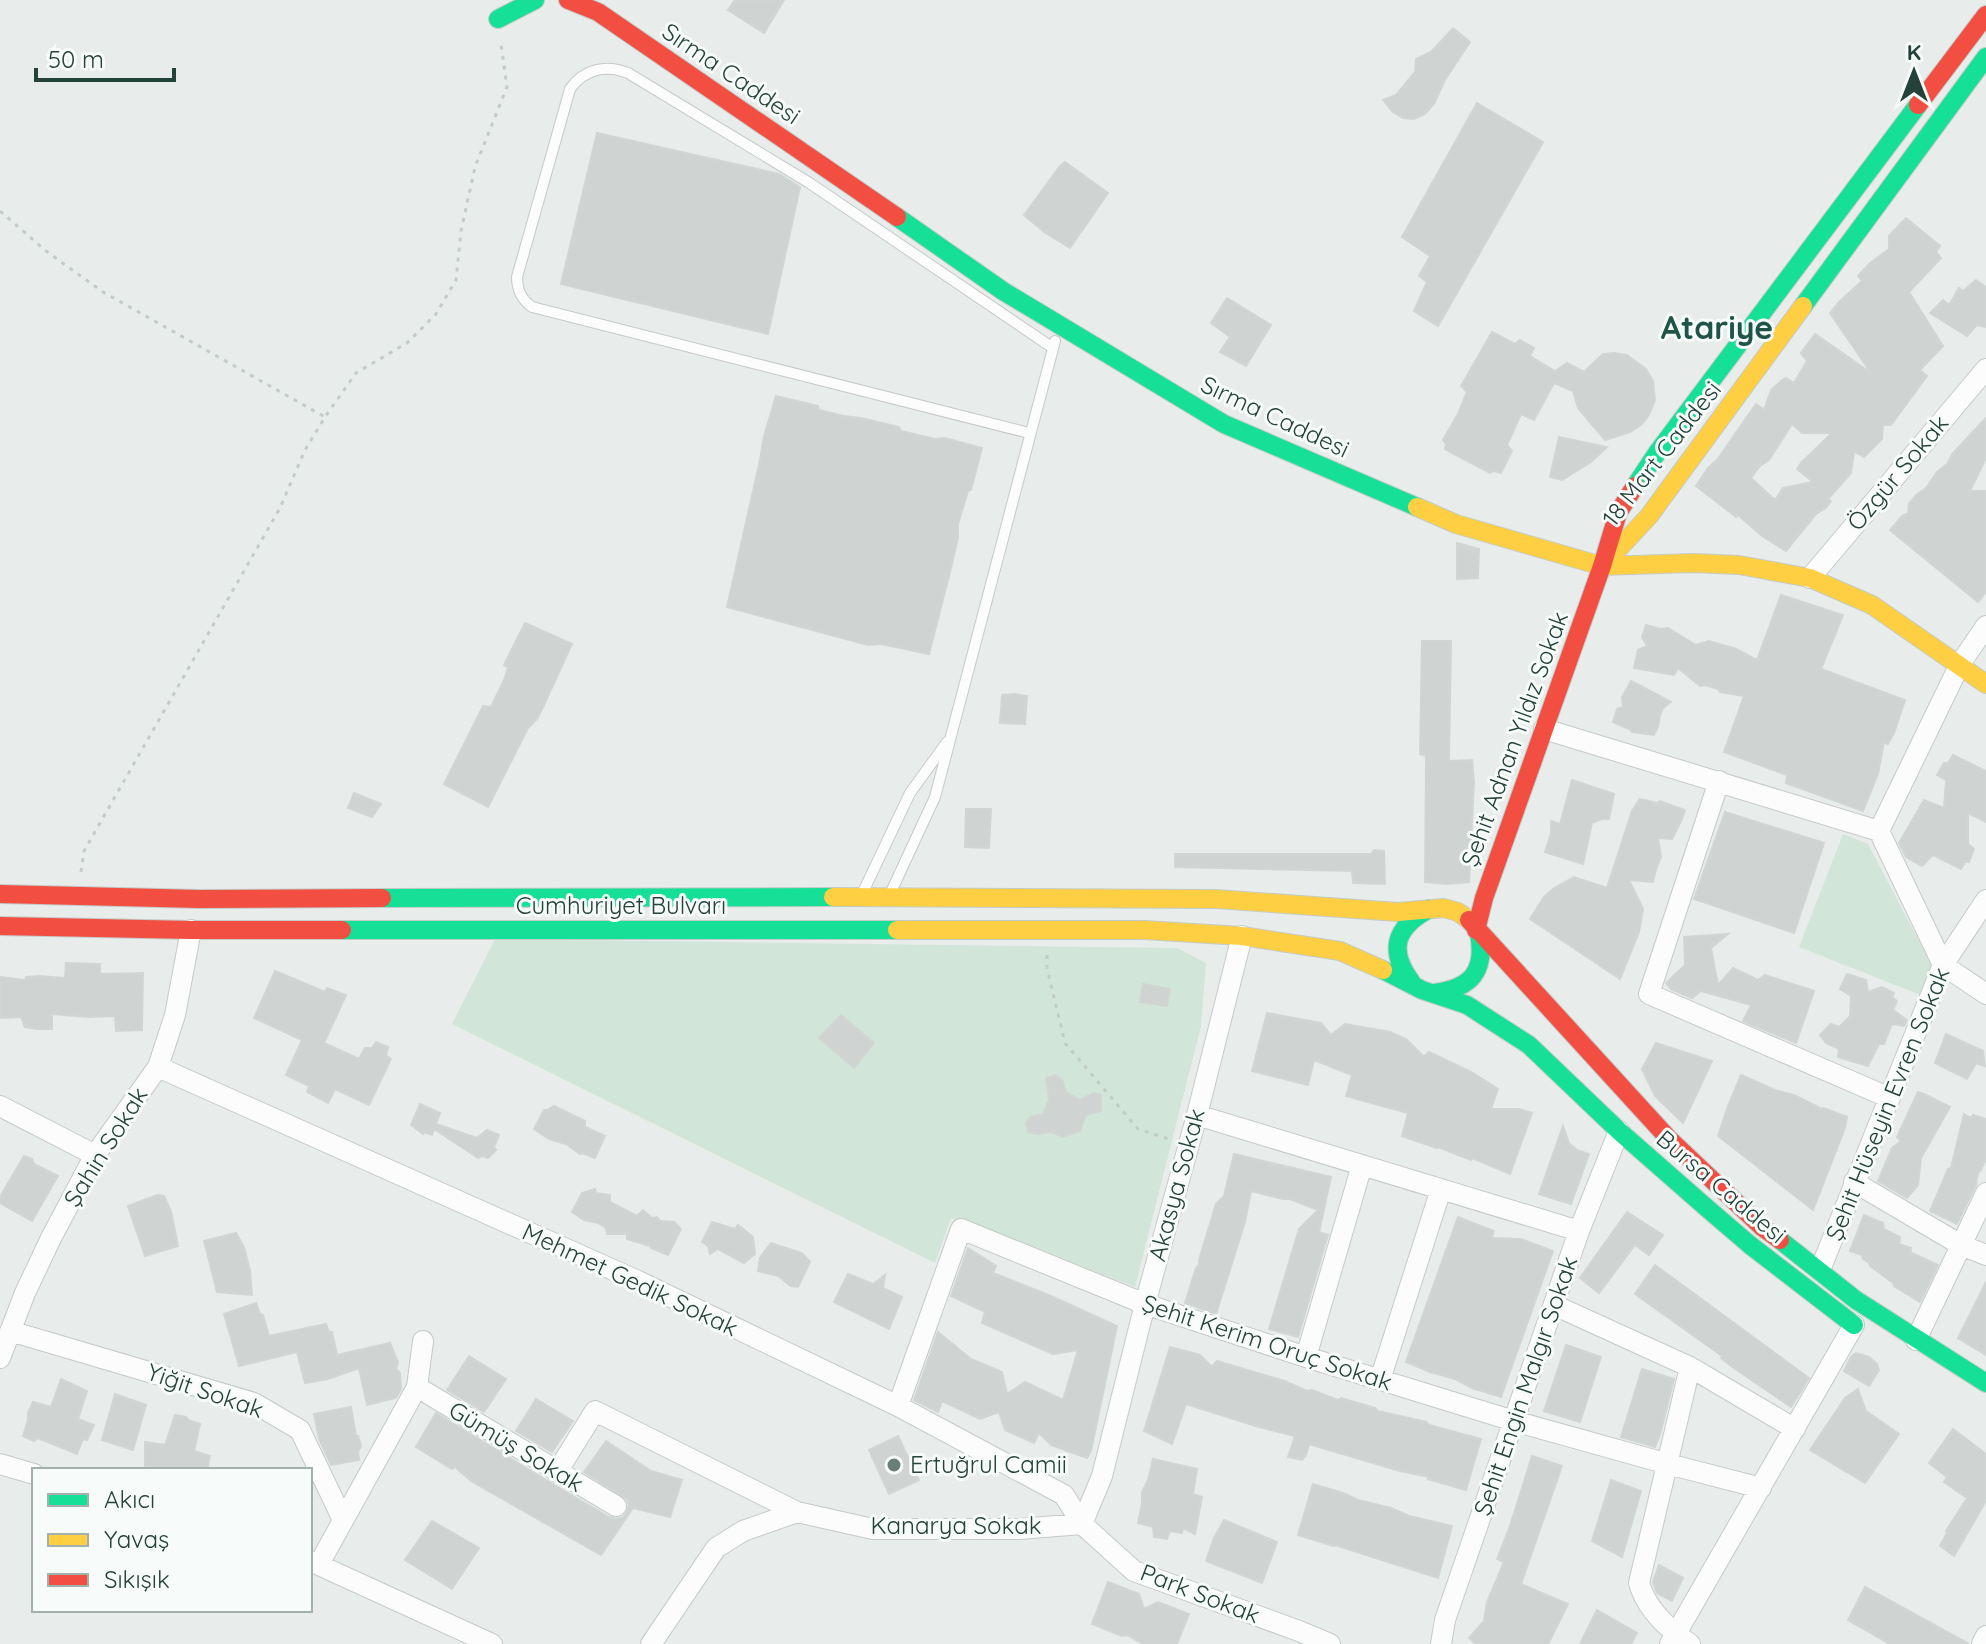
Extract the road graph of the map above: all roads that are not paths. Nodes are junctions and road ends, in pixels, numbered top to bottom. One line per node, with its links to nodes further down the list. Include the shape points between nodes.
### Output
1 (535, 0): 4 (main road)
2 (568, 0): 8 (main road, Sırma Caddesi, via 598,12)
3 (1986, 15): 6 (main road, 18 Mart Caddesi)
4 (498, 19)
5 (1986, 57): 7 (main road, 18 Mart Caddesi)
6 (1952, 62): 7 (street); 12 (main road, 18 Mart Caddesi, via 1657,453 1618,513)
7 (1979, 80): 12 (main road, 18 Mart Caddesi, via 1649,516)
8 (1059, 326): 9 (lane); 12 (main road, Sırma Caddesi, via 1224,424 1456,524)
9 (1053, 348): 11 (lane); 11 (lane, via 808,182 628,73 597,69 570,89 517,277 522,297 532,307)
10 (1986, 369): 13 (street, Özgür Sokak)
11 (1029, 433): 18 (lane)
12 (1602, 566): 13 (main road, Sırma Caddesi, via 1739,565); 17 (main road, Şehit Adnan Yıldız Sokak)
13 (1810, 578): 15 (main road, Sırma Caddesi, via 1872,605)
14 (1986, 626): 15 (street)
15 (1960, 664): 16 (main road, Sırma Caddesi); 20 (street)
16 (1986, 684)
17 (1544, 729): 19 (street); 29 (main road, Şehit Adnan Yıldız Sokak)
18 (953, 734): 22 (lane, via 910,793); 23 (lane, via 935,797)
19 (1719, 781): 20 (street); 36 (street, via 1649,994)
20 (1879, 831): 31 (street)
21 (0, 894): 22 (main road, Cumhuriyet Bulvarı, via 199,899)
22 (860, 897): 23 (main road, Cumhuriyet Bulvarı)
23 (888, 897): 24 (main road, Cumhuriyet Bulvarı)
24 (1216, 899): 26 (main road, Bursa Caddesi, via 1398,912)
25 (1986, 900): 31 (street, Şehit Hüseyin Evren Sokak)
26 (1429, 909): 29 (main road, Bursa Caddesi, via 1458,912); 32 (main road, via 1406,924 1396,948 1403,974)
27 (0, 926): 28 (main road, Cumhuriyet Bulvarı)
28 (191, 930): 30 (main road, Cumhuriyet Bulvarı, via 1144,930); 35 (street, Şahin Sokak, via 175,1015)
29 (1477, 931): 33 (main road, via 1482,958 1470,981); 48 (main road, Bursa Caddesi, via 1669,1139 1762,1227)
30 (1242, 936): 32 (main road, Bursa Caddesi, via 1340,951); 38 (street, Akasya Sokak)
31 (1943, 965): 34 (street); 36 (street, Şehit Hüseyin Evren Sokak)
32 (1412, 983): 33 (main road, Bursa Caddesi)
33 (1434, 993): 39 (main road, Bursa Caddesi, via 1467,1005 1529,1045)
34 (1986, 994)
35 (158, 1067): 40 (street, Şahin Sokak); 61 (street, Mehmet Gedik Sokak, via 624,1275)
36 (1890, 1098): 42 (street, Şehit Hüseyin Evren Sokak)
37 (0, 1106): 40 (street)
38 (1197, 1115): 41 (street); 49 (street, Akasya Sokak)
39 (1619, 1131): 45 (street, Şehit Engin Malgır Sokak); 51 (main road, Bursa Caddesi, via 1750,1245)
40 (95, 1155): 52 (street, Şahin Sokak)
41 (1362, 1165): 43 (street); 55 (street)
42 (1854, 1182): 46 (street); 48 (street, Şehit Hüseyin Evren Sokak)
43 (1441, 1189): 45 (street); 58 (street)
44 (1986, 1193): 46 (street)
45 (1579, 1231): 50 (street, Şehit Engin Malgır Sokak)
46 (1961, 1245): 47 (street); 53 (street)
47 (1986, 1255)
48 (1820, 1270): 53 (main road, Bursa Caddesi)
49 (1145, 1304): 55 (street, Şehit Kerim Oruç Sokak); 61 (street, Şehit Kerim Oruç Sokak, via 961,1229); 72 (street, Akasya Sokak, via 1102,1476)
50 (1554, 1305): 57 (street); 62 (street, Şehit Engin Malgır Sokak)
51 (1861, 1330): 63 (street)
52 (10, 1331): 56 (street, Şahin Sokak); 71 (street, Yiğit Sokak, via 254,1403 300,1430)
53 (1916, 1340): 59 (main road, Bursa Caddesi)
54 (423, 1341): 60 (street)
55 (1306, 1357): 58 (street, Şehit Kerim Oruç Sokak)
56 (0, 1358)
57 (1690, 1367): 63 (street); 65 (street)
58 (1380, 1380): 62 (street, Şehit Kerim Oruç Sokak)
59 (1986, 1383)
60 (417, 1387): 66 (street, Gümüş Sokak); 71 (street)
61 (898, 1406): 72 (street, Mehmet Gedik Sokak, via 1064,1495)
62 (1514, 1421): 65 (street, Şehit Kerim Oruç Sokak); 80 (street, Şehit Engin Malgır Sokak)
63 (1795, 1429): 68 (street)
64 (0, 1464): 67 (street)
65 (1668, 1464): 68 (street, Şehit Kerim Oruç Sokak); 76 (street, via 1639,1583 1644,1599)
66 (557, 1472): 69 (street, Gümüş Sokak); 70 (street, Kanarya Sokak, via 595,1411)
67 (32, 1473)
68 (1761, 1488): 76 (street)
69 (616, 1506)
70 (797, 1512): 72 (street, Kanarya Sokak, via 873,1529); 78 (street, via 743,1531 716,1548)
71 (343, 1520): 73 (street)
72 (1082, 1524): 75 (street, Park Sokak, via 1134,1571)
73 (314, 1563): 77 (street)
74 (1986, 1636): 81 (street)
75 (1297, 1637): 79 (street, Park Sokak)
76 (1679, 1641)
77 (492, 1644)
78 (651, 1644)
79 (1330, 1644)
80 (1441, 1644)
81 (1982, 1644)

